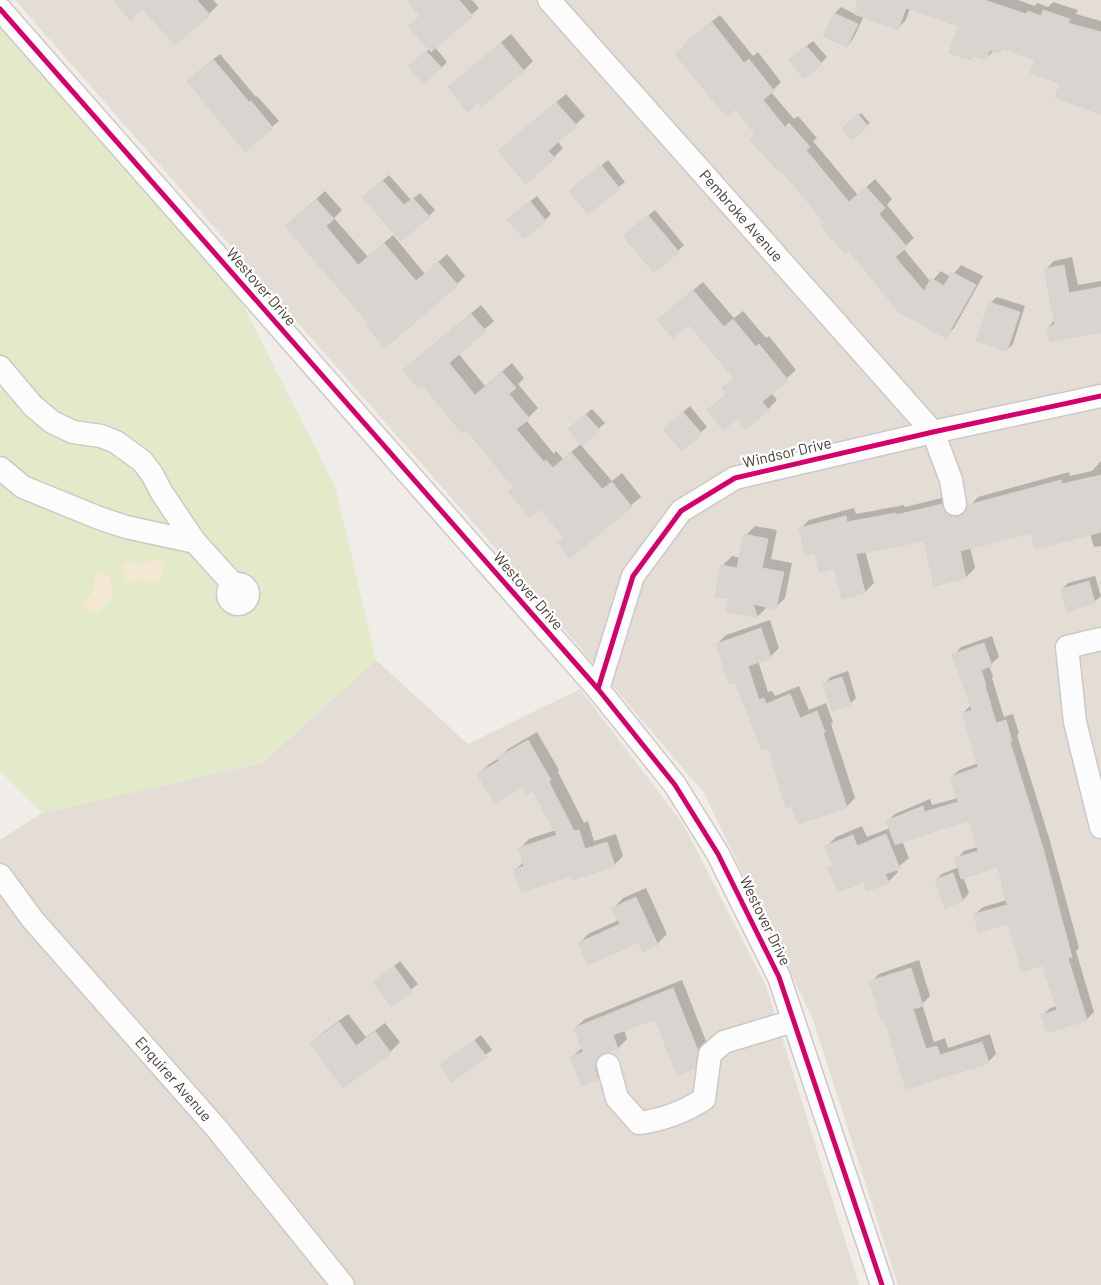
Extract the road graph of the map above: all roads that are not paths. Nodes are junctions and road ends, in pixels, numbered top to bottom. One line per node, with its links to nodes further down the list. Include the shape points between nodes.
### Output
1 (549, 0): 5 (street, Pembroke Avenue)
2 (0, 9): 11 (street, Westover Drive)
3 (0, 366): 8 (street, via 33,406 52,422 72,432 102,436 116,442 142,461)
4 (1101, 396): 5 (street, Windsor Drive)
5 (933, 432): 7 (street, via 951,480); 11 (street, Windsor Drive, via 735,478 680,511 633,576)
6 (0, 468): 8 (street, via 23,487 99,518 126,528)
7 (955, 504)
8 (195, 542): 9 (street)
9 (234, 585)
10 (1101, 639): 12 (street, via 1066,647 1075,722)
11 (598, 689): 14 (street, Westover Drive, via 675,785 718,854 779,977)
12 (1101, 827)
13 (0, 875): 16 (street, Enquirer Avenue, via 34,920 218,1130)
14 (793, 1021): 15 (street, via 724,1042 710,1054 704,1099 659,1120 639,1124 617,1098); 17 (street, Westover Drive)
15 (608, 1065)
16 (344, 1285)
17 (882, 1285)

